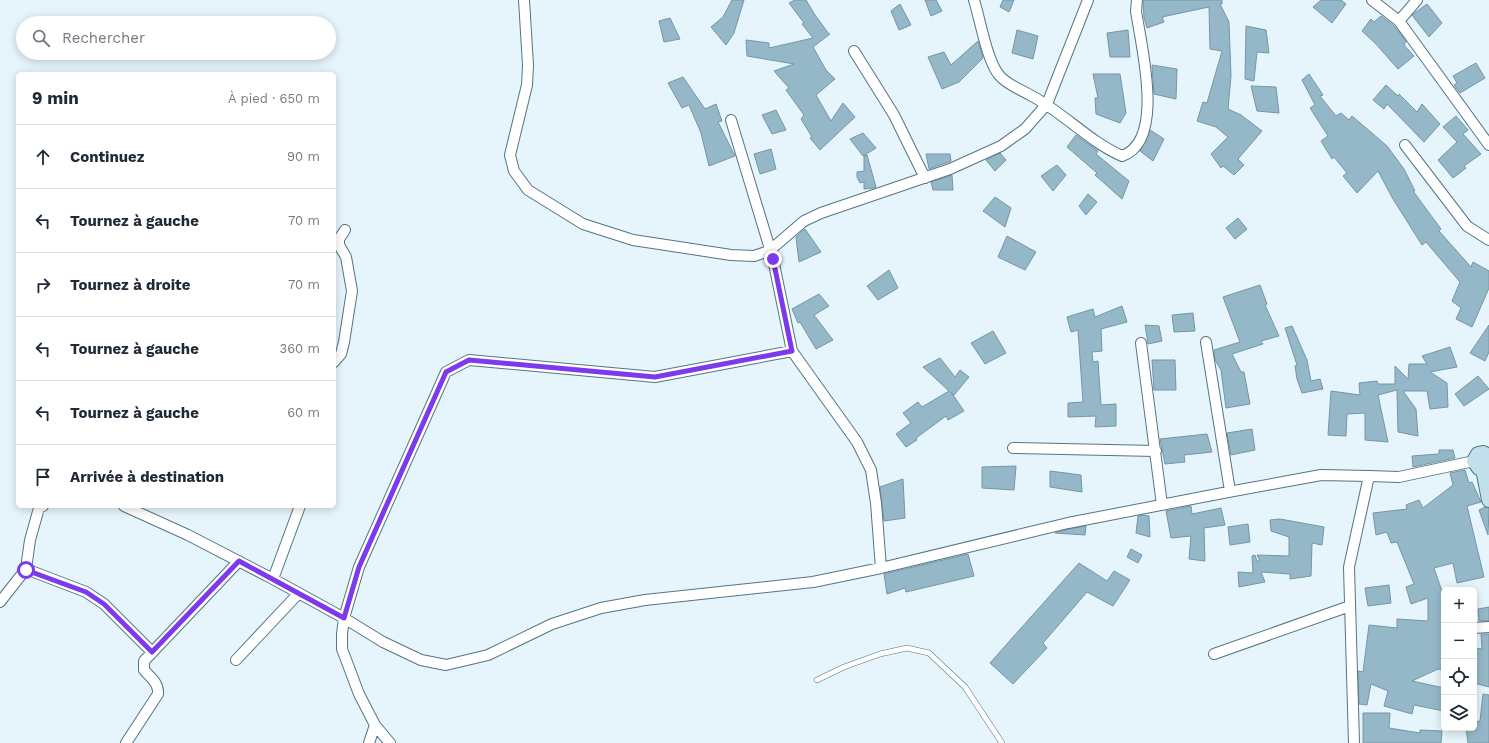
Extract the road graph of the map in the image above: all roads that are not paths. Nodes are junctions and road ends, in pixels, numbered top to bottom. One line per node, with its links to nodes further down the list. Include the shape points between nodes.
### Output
1 (524, 0): 16 (street, via 527,85 510,155 514,171 528,190 583,224 633,240 731,255 754,256)
2 (974, 0): 9 (street, via 992,64 999,75 1006,82)
3 (1088, 0): 9 (street)
4 (1138, 0): 9 (street, via 1136,11 1148,87 1146,115 1139,142 1129,154 1122,156 1109,151)
5 (1372, 0): 7 (street)
6 (1417, 0): 7 (street)
7 (1399, 21): 12 (street)
8 (854, 51): 13 (street, via 894,115)
9 (1048, 104): 13 (street, via 1025,129 1001,146)
10 (731, 120): 16 (street)
11 (1406, 145): 15 (street, via 1467,226)
12 (1489, 145)
13 (925, 178): 16 (street, via 804,221)
14 (345, 230): 20 (street, via 339,239 339,245 346,257 352,291 344,342)
15 (1489, 240)
16 (770, 251): 19 (street)
17 (1206, 342): 25 (street)
18 (1141, 343): 22 (street)
19 (792, 351): 32 (street, via 864,454 870,470 876,503); 38 (street, via 655,377 469,360 446,372 359,567)
20 (336, 359)
21 (1013, 448): 22 (street)
22 (1156, 451): 27 (street)
23 (1485, 460): 24 (street, via 1399,477); 26 (street)
24 (1369, 476): 25 (street, via 1321,475); 37 (street, via 1349,567)
25 (1230, 491): 27 (street)
26 (1489, 500)
27 (1162, 505): 32 (street, via 1068,523)
28 (39, 508): 33 (street, via 30,540)
29 (128, 508): 31 (street)
30 (299, 508): 34 (street)
31 (239, 561): 34 (street); 41 (street)
32 (881, 568): 38 (street, via 813,582 645,600 601,608 552,624 488,655 446,664 421,660 382,642)
33 (26, 570): 36 (street); 41 (street, via 86,592 109,609)
34 (273, 579): 35 (street)
35 (299, 593): 38 (street); 43 (street)
36 (0, 602)
37 (1350, 606): 42 (street); 50 (street)
38 (344, 618): 45 (street, via 342,649 359,694)
39 (1489, 627): 40 (street)
40 (1477, 628)
41 (152, 652): 46 (street, via 143,665 158,688 158,694)
42 (1214, 654)
43 (236, 660)
44 (817, 680): 49 (lane, via 880,654 907,648 929,652 965,687)
45 (375, 725): 47 (street); 48 (street)
46 (126, 743)
47 (369, 743)
48 (390, 743)
49 (1002, 743)
50 (1354, 743)

